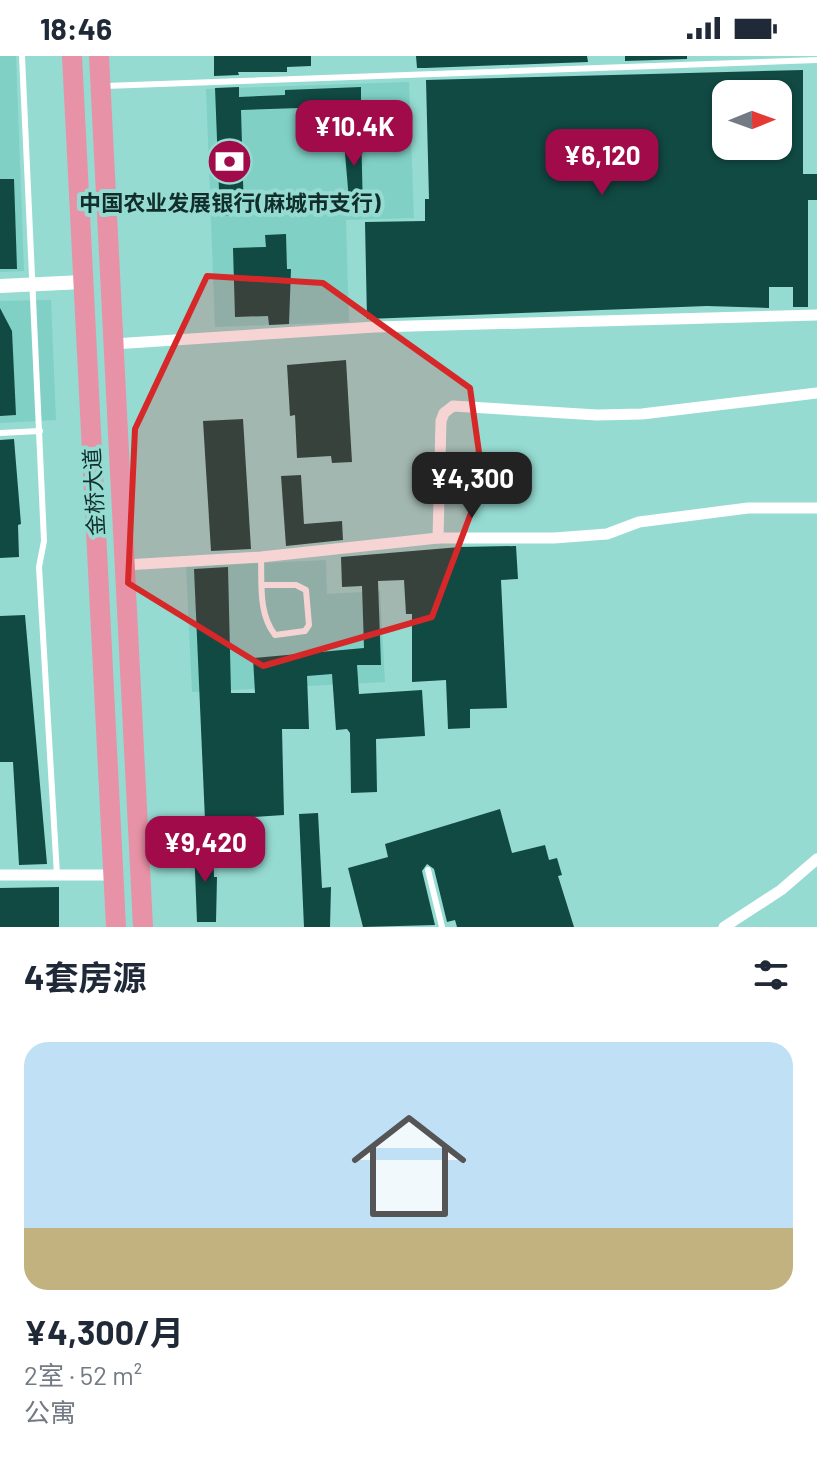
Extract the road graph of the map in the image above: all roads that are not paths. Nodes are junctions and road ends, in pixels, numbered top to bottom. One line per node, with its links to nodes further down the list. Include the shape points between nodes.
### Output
1 (22, 56): 7 (lane)
2 (72, 56): 6 (highway, 金桥大道)
3 (99, 56): 5 (highway, 金桥大道)
4 (817, 60): 5 (lane)
5 (100, 86): 10 (highway, 金桥大道)
6 (83, 282): 7 (street); 23 (highway, 金桥大道)
7 (34, 284): 8 (street); 12 (lane)
8 (0, 286)
9 (817, 315): 10 (street, via 375,327)
10 (113, 344): 17 (highway, 金桥大道)
11 (817, 393): 15 (street, via 642,414 453,406 441,421)
12 (40, 431): 13 (lane); 22 (lane, via 44,541 39,567)
13 (0, 433)
14 (817, 508): 15 (street, via 748,508 639,522 607,534)
15 (438, 538): 16 (street)
16 (261, 557): 17 (street); 18 (lane)
17 (125, 565): 25 (highway, 金桥大道)
18 (262, 585): 18 (lane, via 263,615 275,635 305,631 306,590)
19 (817, 859): 27 (street)
20 (428, 870): 26 (lane)
21 (0, 875): 22 (street)
22 (57, 875): 23 (street)
23 (114, 875): 24 (highway, 金桥大道)
24 (116, 927)
25 (143, 927)
26 (442, 927)
27 (724, 927)

